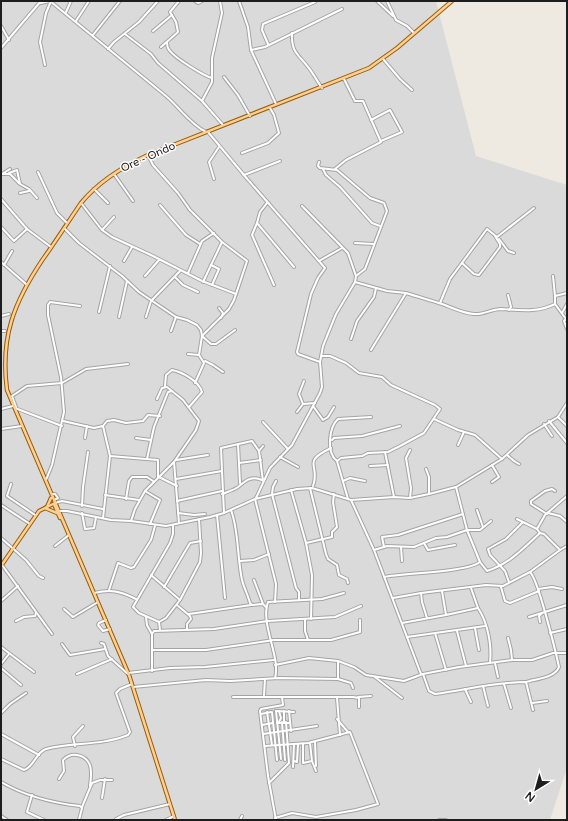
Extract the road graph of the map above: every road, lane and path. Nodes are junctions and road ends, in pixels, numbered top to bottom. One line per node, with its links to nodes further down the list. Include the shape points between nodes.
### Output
1 (50, 1): 14 (street); 19 (street); 37 (street, via 40,42)
2 (71, 1): 19 (street)
3 (89, 1): 22 (street)
4 (120, 1): 28 (street)
5 (158, 1): 27 (street)
6 (179, 1): 20 (street, via 171,10)
7 (195, 1): 8 (street)
8 (202, 1)
9 (220, 1): 39 (street, via 222,13 212,58)
10 (239, 1): 17 (street)
11 (376, 1): 21 (street)
12 (387, 1): 21 (street)
13 (452, 1): 26 (main road, Ore - Ondo)
14 (40, 2): 29 (street)
15 (243, 2): 17 (street)
16 (315, 2): 31 (street, via 263,24 262,30)
17 (240, 5): 35 (street, via 248,27)
18 (342, 9): 25 (street)
19 (66, 12): 22 (street)
20 (172, 15): 24 (street); 30 (street, via 178,32)
21 (394, 17): 26 (street, via 397,22 407,26)
22 (76, 22): 28 (street)
23 (1, 26): 29 (street)
24 (153, 31)
25 (292, 33): 31 (street); 41 (street, via 295,53)
26 (414, 33): 36 (main road, Ore - Ondo)
27 (125, 34): 34 (street); 43 (street)
28 (93, 35): 34 (street)
29 (9, 40): 33 (street)
30 (167, 42): 32 (street); 39 (street, via 170,51 177,58 203,76)
31 (268, 44): 35 (street)
32 (161, 47)
33 (1, 48)
34 (108, 49): 49 (street, via 174,103 199,128)
35 (251, 50): 44 (street)
36 (382, 59): 40 (main road, Ore - Ondo); 42 (street)
37 (45, 66)
38 (224, 77): 46 (street)
39 (212, 78): 43 (street)
40 (344, 79): 41 (main road, Ore - Ondo); 47 (street, via 355,101 363,101)
41 (322, 88): 44 (main road, Ore - Ondo)
42 (412, 90)
43 (202, 101): 48 (street)
44 (276, 106): 45 (main road, Ore - Ondo)
45 (270, 108): 46 (main road, Ore - Ondo); 52 (street, via 279,133 268,143)
46 (250, 116): 48 (main road, Ore - Ondo)
47 (372, 120): 50 (street); 50 (street, via 390,110 402,132)
48 (224, 126): 49 (main road, Ore - Ondo)
49 (208, 132): 51 (street); 53 (main road, Ore - Ondo)
50 (381, 141): 58 (street, via 380,144 343,162)
51 (219, 146): 63 (street); 64 (street, via 209,162)
52 (242, 153)
53 (148, 155): 61 (main road, Ore - Ondo); 86 (street, via 153,165 190,210)
54 (280, 161): 63 (street)
55 (319, 162): 57 (street, via 318,166)
56 (10, 169): 62 (street)
57 (324, 169): 58 (street); 81 (street, via 326,175 372,223)
58 (335, 169): 81 (street, via 370,198 384,203 387,209)
59 (38, 172): 79 (street, via 57,213)
60 (9, 173): 62 (street); 65 (street); 65 (street, via 17,170)
61 (113, 173): 66 (main road, Ore - Ondo); 71 (street)
62 (2, 174)
63 (243, 174): 72 (street)
64 (214, 179)
65 (19, 183): 67 (street)
66 (94, 189): 73 (main road, Ore - Ondo); 74 (street)
67 (30, 191): 68 (street); 69 (street)
68 (20, 193)
69 (37, 198)
70 (1, 199): 84 (street)
71 (133, 201)
72 (267, 201): 80 (street, via 257,218); 99 (street)
73 (81, 203): 79 (main road, Ore - Ondo); 85 (street)
74 (108, 204)
75 (160, 205): 90 (street, via 186,235)
76 (302, 206): 94 (street)
77 (534, 208): 87 (street)
78 (114, 216): 85 (street)
79 (67, 223): 83 (main road, Ore - Ondo)
80 (257, 223): 105 (street); 117 (street, via 252,235)
81 (380, 226): 91 (street)
82 (1, 227): 84 (street, via 14,241)
83 (64, 228): 92 (main road, Ore - Ondo); 104 (street, via 79,243)
84 (27, 229): 92 (street)
85 (102, 230): 93 (street)
86 (214, 233): 88 (street); 90 (street)
87 (496, 237): 96 (street, via 508,251); 101 (street, via 487,229); 101 (street, via 500,247 479,275)
88 (222, 242): 103 (street); 121 (street, via 247,261)
89 (356, 243): 91 (street)
90 (200, 244): 107 (street)
91 (374, 244): 109 (street, via 364,271)
92 (51, 247): 115 (main road, Ore - Ondo)
93 (132, 247): 97 (street); 98 (street)
94 (342, 248): 99 (street); 109 (street, via 348,253)
95 (12, 251): 102 (street)
96 (514, 253)
97 (159, 260): 106 (street); 108 (street)
98 (124, 261)
99 (319, 261): 154 (street, via 326,270 318,278 311,294 297,352)
100 (1, 262): 102 (street)
101 (462, 264): 126 (street, via 450,279)
102 (4, 265): 115 (street)
103 (211, 265): 113 (street); 116 (street, via 219,269)
104 (110, 266): 112 (street); 132 (street)
105 (294, 267)
106 (180, 271): 107 (street); 111 (street)
107 (188, 273): 113 (street)
108 (145, 276)
109 (356, 276): 114 (street)
110 (553, 276): 124 (street)
111 (175, 277): 119 (street, via 183,285); 125 (street)
112 (127, 280): 125 (street); 136 (street)
113 (203, 282): 116 (street)
114 (355, 282): 118 (street); 152 (street, via 331,326)
115 (26, 284): 134 (main road, Ore - Ondo)
116 (212, 285): 121 (street)
117 (274, 285)
118 (376, 288): 122 (street); 148 (street, via 376,293 357,321)
119 (198, 292)
120 (567, 293): 124 (street)
121 (236, 294): 139 (street, via 229,309)
122 (406, 294): 126 (street); 149 (street)
123 (508, 295): 131 (street, via 511,307)
124 (555, 296): 127 (street)
125 (151, 301): 137 (street); 138 (street)
126 (440, 303): 131 (street, via 456,311 474,314 496,309)
127 (555, 304): 131 (street, via 541,309); 133 (street)
128 (567, 304): 133 (street)
129 (80, 306): 158 (street, via 48,303 48,315)
130 (219, 308): 139 (street, via 223,313)
131 (509, 310)
132 (99, 312)
133 (562, 313): 140 (street)
134 (9, 314): 135 (street); 144 (main road, Ore - Ondo)
135 (1, 316)
136 (119, 317)
137 (146, 317)
138 (176, 317): 142 (street, via 191,321); 145 (street)
139 (220, 319): 146 (street)
140 (567, 319): 141 (street, via 564,320)
141 (567, 329)
142 (201, 330): 146 (street); 147 (street)
143 (235, 330): 147 (street, via 214,345)
144 (3, 331): 166 (main road, Ore - Ondo, via 2,373)
145 (171, 331)
146 (207, 331): 147 (street)
147 (202, 336): 151 (street)
148 (351, 339)
149 (371, 350)
150 (188, 354): 151 (street)
151 (199, 354): 153 (street)
152 (322, 356): 154 (street); 174 (street, via 334,357 356,372 382,377 391,385 435,405 440,409)
153 (204, 361): 156 (street); 159 (street)
154 (320, 362): 165 (street, via 321,390)
155 (128, 364): 158 (street, via 86,369)
156 (223, 372)
157 (304, 381): 163 (street, via 299,394)
158 (62, 383): 166 (street, via 26,386 12,396); 175 (street)
159 (195, 383): 160 (street, via 172,370 166,374); 167 (street, via 202,392)
160 (165, 386): 161 (street); 162 (street)
161 (173, 392): 167 (street); 171 (street, via 168,392)
162 (157, 399)
163 (303, 404): 165 (street); 170 (street)
164 (567, 404): 173 (street)
165 (314, 405): 168 (street, via 323,420); 197 (street)
166 (14, 407): 169 (street); 179 (main road, Ore - Ondo); 180 (street)
167 (189, 407): 209 (street, via 199,424)
168 (334, 407)
169 (1, 409)
170 (297, 412)
171 (160, 416): 182 (street, via 148,415 143,421 130,423 107,421); 190 (street)
172 (371, 417): 191 (street, via 338,419 332,430)
173 (558, 417): 176 (street); 184 (street)
174 (434, 419): 186 (street); 201 (street, via 429,428 418,437)
175 (63, 421): 180 (street); 181 (street)
176 (550, 421): 178 (street); 192 (street)
177 (263, 422): 197 (street)
178 (544, 424): 187 (street); 202 (street)
179 (22, 426): 185 (street); 225 (main road, Ore - Ondo)
180 (62, 426): 225 (street)
181 (87, 426): 182 (street); 188 (street)
182 (103, 426): 204 (street)
183 (400, 426): 191 (street, via 375,434 334,438)
184 (567, 426)
185 (1, 429)
186 (464, 432): 194 (street); 207 (street, via 475,435)
187 (552, 436)
188 (85, 438)
189 (136, 438): 190 (street)
190 (151, 440): 206 (street)
191 (331, 442): 196 (street)
192 (567, 443)
193 (238, 444): 200 (street, via 252,441); 211 (street); 218 (street, via 221,448)
194 (458, 445)
195 (262, 446): 200 (street)
196 (330, 448): 210 (street); 231 (street, via 315,457 312,464 315,476)
197 (288, 449): 205 (street)
198 (410, 450): 246 (street, via 406,458)
199 (88, 452): 253 (street, via 82,487)
200 (259, 452): 208 (street)
201 (385, 452): 210 (street, via 346,457); 213 (street)
202 (507, 454): 207 (street); 212 (street)
203 (208, 455): 209 (street)
204 (110, 456): 206 (street); 242 (street)
205 (280, 458): 216 (street); 226 (street, via 270,468)
206 (147, 459): 219 (street, via 159,461)
207 (502, 459): 214 (street)
208 (261, 460): 211 (street); 226 (street)
209 (175, 461): 219 (street); 220 (street)
210 (337, 461): 223 (street)
211 (239, 462): 228 (street)
212 (519, 464)
213 (388, 465): 215 (street); 244 (street)
214 (492, 465): 227 (street, via 499,477); 232 (street)
215 (370, 466)
216 (298, 468)
217 (426, 469): 241 (street, via 429,477)
218 (222, 471): 220 (street); 236 (street)
219 (158, 477): 221 (street); 230 (street)
220 (176, 479): 230 (street)
221 (153, 481): 235 (street); 247 (street, via 147,477 132,477)
222 (276, 481): 239 (street, via 272,487)
223 (343, 481): 224 (street, via 350,478); 248 (street)
224 (365, 481)
225 (46, 482): 249 (main road, Ore - Ondo)
226 (263, 482): 228 (street, via 258,478); 245 (street)
227 (492, 482)
228 (240, 483): 238 (street)
229 (11, 484): 262 (street, via 7,496)
230 (177, 486): 251 (street)
231 (313, 486)
232 (456, 487): 241 (street); 265 (street)
233 (310, 488): 234 (street); 240 (street); 286 (street)
234 (292, 490): 239 (street); 289 (street)
235 (145, 491): 250 (street); 277 (street, via 160,500)
236 (222, 491): 238 (street); 251 (street)
237 (555, 491): 261 (street, via 549,490 531,501 531,504)
238 (222, 494): 260 (street)
239 (272, 494): 245 (street); 326 (street)
240 (334, 494): 248 (street); 286 (street, via 338,527 332,532 331,538)
241 (429, 494): 246 (street)
242 (105, 495): 247 (street); 255 (street)
243 (567, 496): 261 (street)
244 (394, 497): 246 (street); 248 (street)
245 (255, 498): 256 (street); 298 (street)
246 (410, 498)
247 (126, 499): 250 (street)
248 (349, 499): 296 (street)
249 (53, 500): 253 (street); 254 (main road); 254 (main road); 258 (main road, Ore - Ondo)
250 (139, 500): 271 (street)
251 (177, 500): 259 (street)
252 (1, 505): 276 (street)
253 (82, 506): 255 (street)
254 (46, 507): 258 (main road); 262 (main road)
255 (103, 509): 268 (street)
256 (231, 510): 260 (street); 299 (street, via 237,528)
257 (477, 510): 280 (street)
258 (58, 512): 263 (street); 284 (main road, Ore - Ondo)
259 (178, 513): 264 (street); 275 (street)
260 (224, 513): 266 (street)
261 (547, 513): 274 (street, via 560,516); 281 (street)
262 (35, 514): 276 (main road)
263 (82, 514): 267 (street); 267 (street, via 85,529 94,528)
264 (205, 514)
265 (463, 514): 282 (street); 293 (street, via 398,535 382,537)
266 (217, 515): 269 (street); 322 (street)
267 (96, 516): 268 (street)
268 (102, 518): 271 (street)
269 (199, 519): 275 (street); 287 (street)
270 (517, 519): 273 (street)
271 (131, 521): 277 (street)
272 (491, 521): 280 (street)
273 (522, 522): 281 (street); 302 (street, via 506,539 488,550)
274 (567, 522)
275 (179, 523): 279 (street)
276 (30, 524): 295 (main road)
277 (150, 524): 278 (street)
278 (156, 525): 279 (street); 316 (street, via 151,540 134,567 118,563)
279 (173, 525): 305 (street, via 170,543)
280 (483, 527): 282 (street, via 476,531)
281 (537, 529): 283 (street)
282 (467, 530): 288 (street); 301 (street)
283 (540, 533): 297 (street); 302 (street, via 525,548)
284 (69, 535): 291 (street); 319 (main road, Ore - Ondo)
285 (1, 538): 295 (street)
286 (323, 540): 289 (street); 310 (street, via 327,557 337,565 341,577 346,578)
287 (201, 541): 313 (street, via 190,543); 325 (street, via 200,562)
288 (424, 542): 290 (street, via 428,550); 294 (street, via 413,548)
289 (306, 543): 327 (street, via 312,574)
290 (455, 545)
291 (55, 546)
292 (567, 546): 297 (street)
293 (384, 547): 294 (street); 296 (street)
294 (401, 547): 300 (street)
295 (13, 549): 303 (main road); 307 (street)
296 (374, 550): 306 (street)
297 (560, 550): 304 (street)
298 (269, 554): 299 (street, via 254,560); 330 (street, via 276,584)
299 (240, 561): 333 (street, via 242,578)
300 (402, 561)
301 (480, 562): 302 (street, via 487,570); 306 (street, via 471,568 409,572)
302 (499, 565): 309 (street, via 505,571)
303 (1, 566): 311 (street)
304 (530, 572): 309 (street); 318 (street)
305 (151, 575): 313 (street); 324 (street)
306 (384, 577): 323 (street)
307 (43, 578)
308 (254, 580): 331 (street)
309 (509, 582): 312 (street)
310 (348, 583)
311 (18, 586): 328 (street); 340 (street)
312 (501, 586): 314 (street); 318 (street, via 505,601 510,603)
313 (164, 587): 325 (street)
314 (471, 588): 317 (street); 337 (street)
315 (562, 589): 318 (street, via 552,587)
316 (109, 590): 319 (street); 324 (street, via 119,591)
317 (442, 590): 321 (street); 342 (street)
318 (539, 590): 339 (street)
319 (94, 593): 329 (main road, Ore - Ondo)
320 (344, 593): 327 (street)
321 (421, 593): 323 (street); 345 (street)
322 (225, 598)
323 (393, 598): 353 (street)
324 (136, 599): 344 (street, via 133,608)
325 (180, 600): 332 (street)
326 (299, 600): 327 (street); 330 (street)
327 (312, 600): 347 (street)
328 (1, 601)
329 (98, 602): 338 (street, via 73,617); 348 (main road, Ore - Ondo)
330 (275, 602): 336 (street, via 268,602)
331 (263, 604): 333 (street); 336 (street)
332 (177, 605): 341 (street); 352 (street)
333 (251, 605): 341 (street)
334 (567, 605): 339 (street)
335 (360, 606): 347 (street, via 338,617)
336 (266, 607): 351 (street)
337 (478, 608): 342 (street); 355 (street)
338 (64, 609)
339 (544, 611): 343 (street); 354 (street, via 539,616); 363 (street)
340 (36, 613): 350 (street, via 35,616); 364 (street)
341 (189, 614): 360 (street, via 191,617)
342 (446, 615): 345 (street)
343 (529, 616)
344 (146, 617): 352 (street); 365 (street)
345 (427, 618): 353 (street)
346 (305, 619): 347 (street); 351 (street); 368 (street)
347 (311, 619)
348 (106, 620): 357 (main road, Ore - Ondo); 357 (street, via 98,625 103,631)
349 (360, 620): 368 (street, via 360,632 355,634 331,640)
350 (16, 621)
351 (268, 621): 360 (street); 369 (street)
352 (159, 622): 359 (street)
353 (402, 622): 366 (street)
354 (540, 622)
355 (485, 626): 356 (street); 383 (street, via 489,638)
356 (475, 628): 361 (street); 375 (street)
357 (110, 629): 393 (main road, Ore - Ondo)
358 (567, 629): 363 (street)
359 (160, 630): 360 (street); 365 (street, via 153,631)
360 (186, 630)
361 (457, 631): 362 (street); 387 (street)
362 (435, 633): 366 (street); 389 (street)
363 (550, 633): 376 (street)
364 (52, 634)
365 (152, 634): 374 (street)
366 (407, 637): 394 (street)
367 (508, 638): 381 (street)
368 (308, 640): 369 (street)
369 (270, 641): 374 (street, via 206,650); 380 (street)
370 (101, 642): 373 (street)
371 (62, 644): 373 (street, via 70,656)
372 (1, 647): 378 (street)
373 (105, 649): 379 (street)
374 (152, 650): 390 (street)
375 (479, 650)
376 (556, 653): 377 (street); 381 (street, via 532,660); 400 (street, via 559,667 556,672)
377 (567, 653)
378 (9, 654): 385 (street); 391 (street)
379 (112, 659): 392 (street); 393 (street)
380 (274, 660): 386 (street); 390 (street)
381 (512, 660): 384 (street)
382 (338, 661): 386 (street, via 309,658); 395 (street); 399 (street)
383 (490, 663): 384 (street); 387 (street)
384 (495, 663): 396 (street)
385 (1, 664)
386 (275, 665): 397 (street)
387 (466, 666): 389 (street)
388 (1, 668): 403 (street)
389 (446, 670): 394 (street)
390 (152, 671): 393 (street)
391 (34, 672)
392 (77, 674)
393 (128, 674): 402 (main road, Ore - Ondo)
394 (422, 674): 395 (street, via 404,681); 406 (street, via 433,694)
395 (374, 676): 414 (street)
396 (498, 677)
397 (275, 678): 398 (street); 399 (street)
398 (265, 679): 402 (street); 408 (street)
399 (338, 679): 405 (street, via 351,683)
400 (526, 682): 401 (street); 417 (street)
401 (504, 684): 404 (street); 420 (street)
402 (133, 685): 459 (street, via 120,689 116,694 129,734); 479 (main road, Ore - Ondo)
403 (21, 686)
404 (483, 686): 406 (street); 419 (street)
405 (354, 688)
406 (465, 688): 416 (street)
407 (26, 692): 429 (street)
408 (264, 696): 410 (street); 411 (street)
409 (370, 696): 413 (street)
410 (233, 697)
411 (282, 697): 412 (street); 430 (street, via 283,705 261,709)
412 (337, 698): 413 (street); 431 (street)
413 (357, 698): 418 (street)
414 (402, 698)
415 (547, 701): 417 (street)
416 (470, 702)
417 (532, 703): 421 (street)
418 (359, 706)
419 (488, 706)
420 (511, 708)
421 (533, 710)
422 (276, 711): 423 (street); 427 (street); 433 (street)
423 (279, 711): 424 (street); 433 (street)
424 (284, 711): 425 (street); 433 (street)
425 (289, 711): 428 (street); 432 (street)
426 (267, 712): 427 (street); 430 (street); 436 (street)
427 (272, 712): 434 (street)
428 (294, 712)
429 (1, 714)
430 (261, 714): 435 (street)
431 (338, 719): 443 (street); 448 (street)
432 (289, 721): 433 (street); 440 (street)
433 (282, 722): 434 (street); 439 (street); 441 (street); 442 (street)
434 (272, 723): 436 (street); 445 (street)
435 (262, 724): 436 (street); 447 (street)
436 (268, 724): 444 (street)
437 (83, 726): 459 (street, via 73,737)
438 (317, 726): 440 (street)
439 (286, 731): 440 (street); 442 (street); 452 (street)
440 (291, 731)
441 (278, 732): 442 (street); 445 (street); 458 (street)
442 (282, 732): 451 (street)
443 (349, 732): 448 (street); 484 (street, via 378,804 316,817 292,813)
444 (270, 733): 445 (street); 447 (street); 456 (street)
445 (274, 733): 457 (street)
446 (1, 734): 461 (street)
447 (263, 734): 460 (street)
448 (340, 735): 449 (street)
449 (315, 742): 450 (street); 468 (street)
450 (310, 743): 455 (street); 467 (street)
451 (285, 744): 452 (street); 458 (street); 465 (street)
452 (288, 744): 453 (street); 475 (street, via 289,765)
453 (294, 744): 454 (street); 466 (street)
454 (298, 744): 455 (street); 466 (street, via 298,762)
455 (303, 744): 467 (street, via 303,763)
456 (272, 745): 457 (street); 460 (street)
457 (276, 745): 458 (street); 464 (street)
458 (280, 745): 463 (street)
459 (75, 746): 461 (street, via 45,749)
460 (265, 746): 475 (street)
461 (38, 755): 462 (street, via 30,767 24,770)
462 (1, 759)
463 (281, 759)
464 (277, 760)
465 (284, 760)
466 (294, 760): 469 (street)
467 (312, 761): 470 (street)
468 (316, 766)
469 (293, 768)
470 (316, 771)
471 (59, 779): 476 (street, via 64,771 63,760 70,755 77,755 85,757 89,762 92,770)
472 (105, 780): 473 (street); 476 (street, via 95,781); 478 (street)
473 (112, 780)
474 (1, 783): 477 (street)
475 (269, 784): 484 (street)
476 (90, 786): 480 (street)
477 (32, 795): 480 (street); 486 (street, via 26,812)
478 (102, 798)
479 (170, 804): 482 (main road, Ore - Ondo); 483 (street)
480 (82, 808): 487 (street)
481 (1, 816): 485 (street)
482 (174, 816): 488 (street); 489 (main road, Ore - Ondo)
483 (116, 819)
484 (276, 819)
485 (7, 820)
486 (44, 820)
487 (79, 820)
488 (166, 820)
489 (175, 820)
490 (240, 820): 491 (street, via 242,816)
491 (244, 820)
492 (439, 820): 493 (street)
493 (446, 820)

